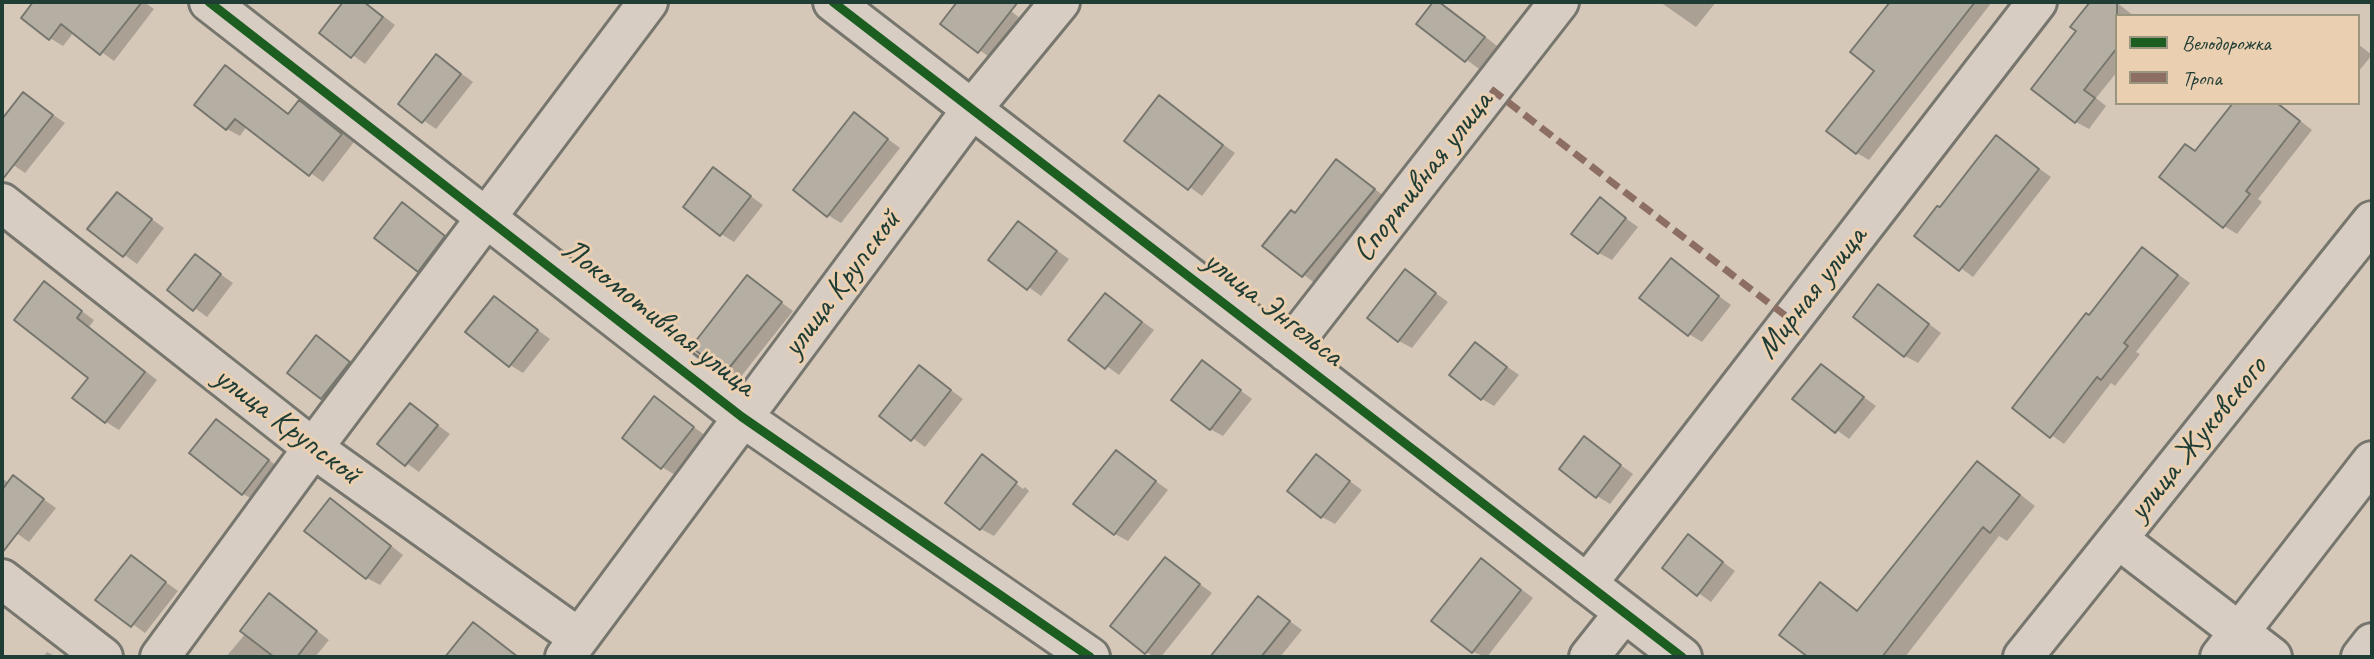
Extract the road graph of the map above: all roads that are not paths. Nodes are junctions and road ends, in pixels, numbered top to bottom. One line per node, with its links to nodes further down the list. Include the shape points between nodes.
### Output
1 (209, 2): 9 (street, Локомотивная улица)
2 (649, 2): 9 (street)
3 (833, 2): 7 (street, улица Энгельса)
4 (1060, 2): 7 (street, улица Крупской)
5 (1559, 2): 11 (street, Спортивная улица)
6 (2037, 2): 17 (street, Мирная улица)
7 (972, 110): 11 (street, улица Энгельса); 12 (street, улица Крупской)
8 (2, 203): 13 (street, улица Крупской)
9 (486, 218): 12 (street, Локомотивная улица); 13 (street)
10 (2372, 221): 15 (street, улица Жуковского)
11 (1286, 352): 17 (street, улица Энгельса)
12 (742, 417): 21 (street, улица Крупской); 24 (street, Локомотивная улица)
13 (313, 448): 21 (street, улица Крупской); 23 (street)
14 (2372, 461): 20 (street)
15 (2118, 539): 20 (street); 27 (street, улица Жуковского)
16 (2, 579): 22 (street)
17 (1587, 584): 18 (street, улица Энгельса)
18 (1624, 613): 25 (street); 26 (street, улица Энгельса)
19 (2372, 643): 29 (street)
20 (2230, 645): 28 (street)
21 (572, 648)
22 (103, 657)
23 (160, 657)
24 (1090, 657)
25 (1590, 657)
26 (1682, 657)
27 (2024, 657)
28 (2272, 657)
29 (2361, 657)

